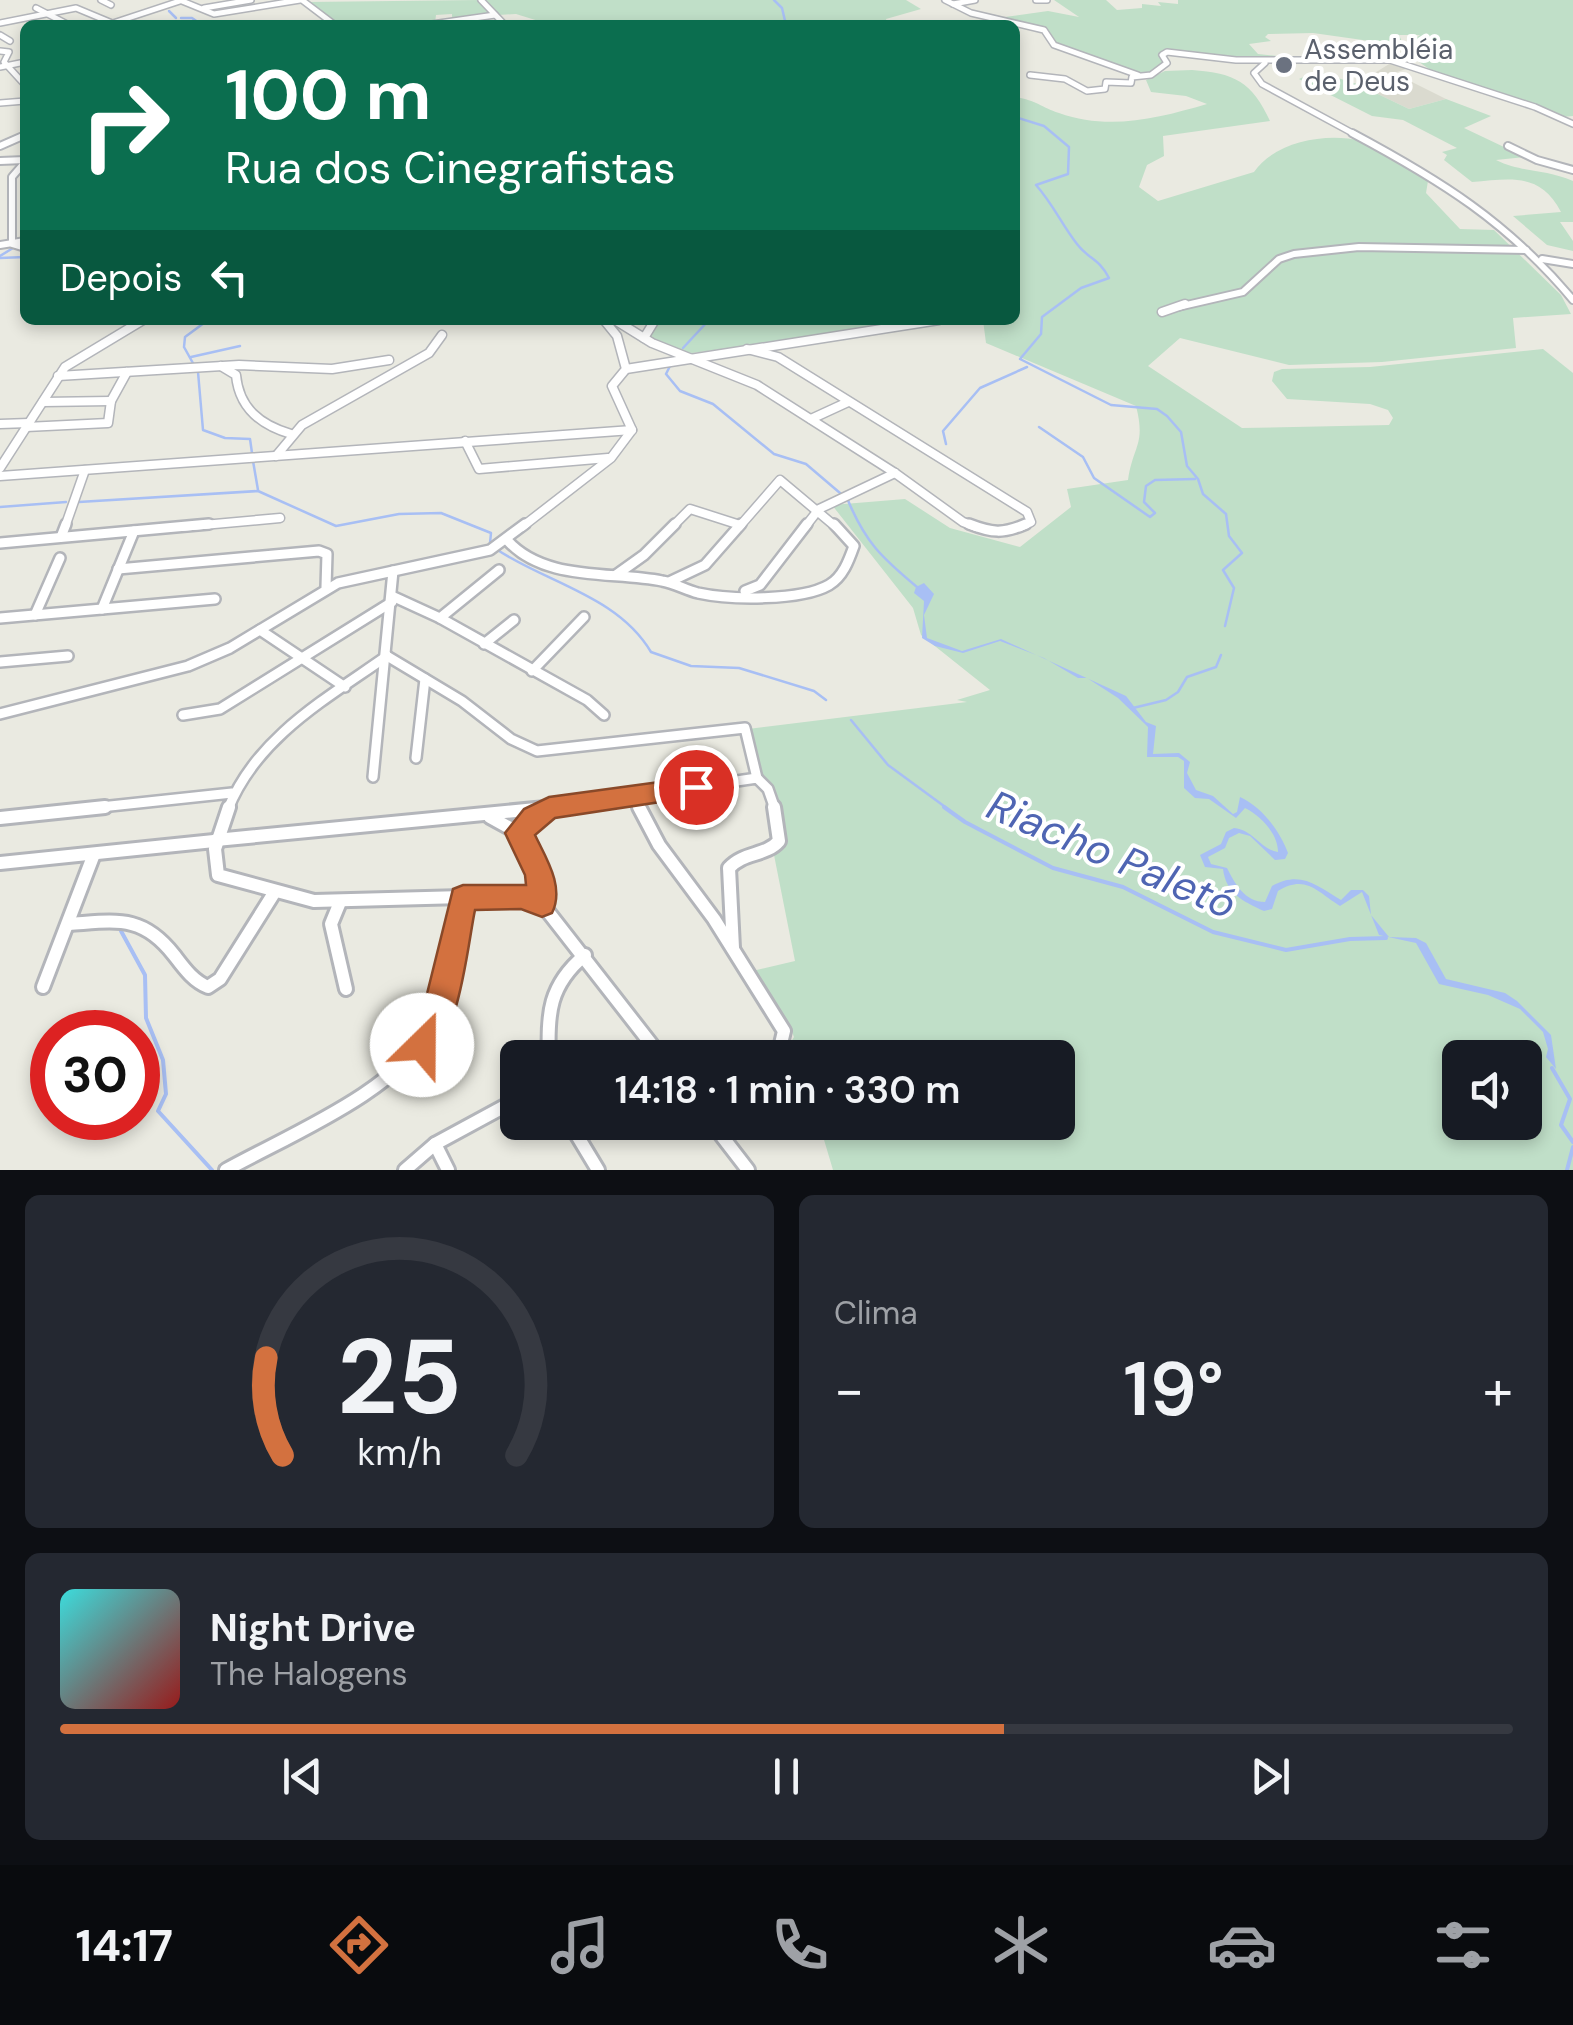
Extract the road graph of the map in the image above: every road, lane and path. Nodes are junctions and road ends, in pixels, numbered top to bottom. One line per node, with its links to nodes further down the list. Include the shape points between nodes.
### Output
1 (101, 0): 12 (street)
2 (183, 0): 14 (street); 21 (street)
3 (251, 0): 14 (street)
4 (300, 0): 14 (street, via 214,14); 22 (street)
5 (481, 0): 17 (street)
6 (946, 0): 11 (street)
7 (975, 0): 11 (street)
8 (1036, 0): 9 (street)
9 (1047, 0)
10 (65, 1): 15 (street)
11 (953, 4): 25 (street)
12 (111, 5)
13 (36, 8): 16 (street)
14 (201, 8)
15 (68, 9): 16 (street); 20 (street)
16 (46, 13): 18 (street); 19 (street)
17 (495, 15): 23 (street); 24 (street)
18 (14, 18): 26 (street); 27 (street)
19 (59, 20)
20 (105, 20)
21 (121, 20)
22 (329, 20)
23 (460, 20)
24 (500, 20)
25 (1001, 20)
26 (20, 22)
27 (0, 23)
28 (1020, 24): 38 (street, via 1044,30 1054,45)
29 (0, 35): 30 (street)
30 (10, 40)
31 (0, 51): 34 (street, via 9,52)
32 (1269, 61): 38 (street, via 1167,52 1165,65); 41 (street, via 1397,62); 53 (street, via 1254,73 1262,84 1443,182)
33 (20, 63): 34 (street)
34 (9, 65): 35 (street); 36 (street)
35 (0, 67)
36 (20, 72)
37 (1030, 75): 38 (street, via 1066,79 1090,92)
38 (1138, 75)
39 (2, 94): 40 (street)
40 (3, 104)
41 (1573, 124)
42 (1508, 146): 44 (street)
43 (20, 167): 45 (street)
44 (1573, 170)
45 (12, 176): 46 (street); 49 (street)
46 (0, 178)
47 (20, 189): 49 (street)
48 (0, 190): 49 (street)
49 (13, 190): 50 (street)
50 (12, 244): 51 (street); 52 (street)
51 (0, 245)
52 (20, 245)
53 (1526, 250): 54 (street); 57 (street, via 1360,247 1294,254 1243,292)
54 (1539, 259): 55 (street); 56 (street)
55 (1573, 264)
56 (1573, 300)
57 (1162, 312)
58 (135, 325): 75 (street)
59 (608, 325): 72 (street)
60 (623, 325): 64 (street)
61 (652, 325): 64 (street)
62 (907, 325): 65 (street)
63 (442, 335): 74 (street, via 434,349)
64 (644, 338): 66 (street)
65 (747, 350): 66 (street); 78 (street, via 770,353)
66 (693, 357): 72 (street); 79 (street)
67 (389, 360): 68 (street)
68 (371, 364): 69 (street, via 309,371); 74 (street)
69 (222, 366): 70 (street); 83 (street, via 236,375 236,390 256,418)
70 (203, 368): 71 (street)
71 (191, 369): 73 (street)
72 (626, 369): 82 (street, via 612,386)
73 (127, 372): 75 (street); 76 (street)
74 (390, 373): 83 (street)
75 (58, 376): 77 (street)
76 (110, 401): 77 (street); 81 (street, via 108,422)
77 (43, 402): 81 (street)
78 (848, 402): 79 (street); 89 (street, via 1031,522 992,533 963,522)
79 (811, 418): 89 (street)
80 (0, 424): 81 (street)
81 (27, 425): 87 (street)
82 (632, 430): 84 (street); 86 (street)
83 (290, 434): 85 (street)
84 (466, 441): 85 (street); 86 (street, via 479,469)
85 (276, 456): 88 (street)
86 (611, 458): 98 (street)
87 (0, 468)
88 (85, 470): 90 (street); 97 (street)
89 (896, 472): 93 (street)
90 (0, 476)
91 (780, 480): 93 (street); 95 (street)
92 (690, 509): 95 (street); 104 (street)
93 (819, 509): 107 (street, via 760,585); 107 (street, via 854,546 834,582 809,592)
94 (280, 518): 96 (street)
95 (740, 525): 105 (street, via 706,564)
96 (134, 531): 97 (street); 101 (street)
97 (62, 536): 99 (street)
98 (507, 540): 103 (street); 104 (street, via 534,560)
99 (0, 543)
100 (60, 558): 111 (street)
101 (118, 569): 106 (street, via 318,551 328,558); 110 (street)
102 (499, 570): 114 (street)
103 (393, 571): 106 (street); 109 (street)
104 (616, 575): 105 (street)
105 (669, 582): 107 (street)
106 (326, 588): 116 (street)
107 (728, 595)
108 (215, 599): 110 (street)
109 (392, 599): 114 (street); 119 (street); 120 (street)
110 (102, 610): 111 (street)
111 (35, 616): 113 (street)
112 (584, 617): 122 (street)
113 (0, 618)
114 (440, 618): 117 (street)
115 (514, 620): 117 (street)
116 (260, 630): 120 (street); 125 (street, via 153,678)
117 (484, 644): 122 (street)
118 (68, 656): 121 (street)
119 (387, 656): 123 (street); 124 (street); 129 (street)
120 (302, 658): 124 (street); 126 (street, via 220,709)
121 (0, 662)
122 (532, 671): 127 (street)
123 (425, 679): 128 (street); 130 (street, via 536,751 745,728)
124 (345, 688): 131 (street, via 265,745)
125 (0, 714)
126 (183, 715)
127 (604, 715)
128 (416, 758)
129 (373, 778)
130 (757, 778): 132 (street); 145 (street, via 770,791 782,832 775,846 740,856 729,868)
131 (232, 793): 135 (street); 137 (street)
132 (635, 796): 133 (street); 145 (street, via 652,835)
133 (549, 808): 134 (street); 136 (street)
134 (483, 815): 136 (street); 137 (street)
135 (0, 818)
136 (520, 833): 143 (street, via 540,875)
137 (215, 841): 138 (street); 140 (street, via 221,878)
138 (94, 854): 139 (street); 144 (street)
139 (0, 863)
140 (274, 893): 142 (street); 144 (street, via 220,979 208,987 196,982 159,936 138,924)
141 (463, 898): 142 (street); 143 (street, via 522,896); 156 (street, via 436,1023 422,1045 374,1086)
142 (340, 902): 148 (street, via 331,924)
143 (542, 904): 146 (street)
144 (69, 924): 147 (street)
145 (733, 951): 151 (street, via 784,1030)
146 (584, 955): 149 (street, via 564,970 549,1000); 150 (street)
147 (43, 986)
148 (346, 989)
149 (549, 1040)
150 (648, 1040)
151 (782, 1040)
152 (500, 1110): 155 (street)
153 (580, 1140): 159 (street)
154 (726, 1140): 160 (street)
155 (435, 1144): 157 (street); 158 (street)
156 (226, 1170)
157 (405, 1170)
158 (448, 1170)
159 (598, 1170)
160 (748, 1170)

